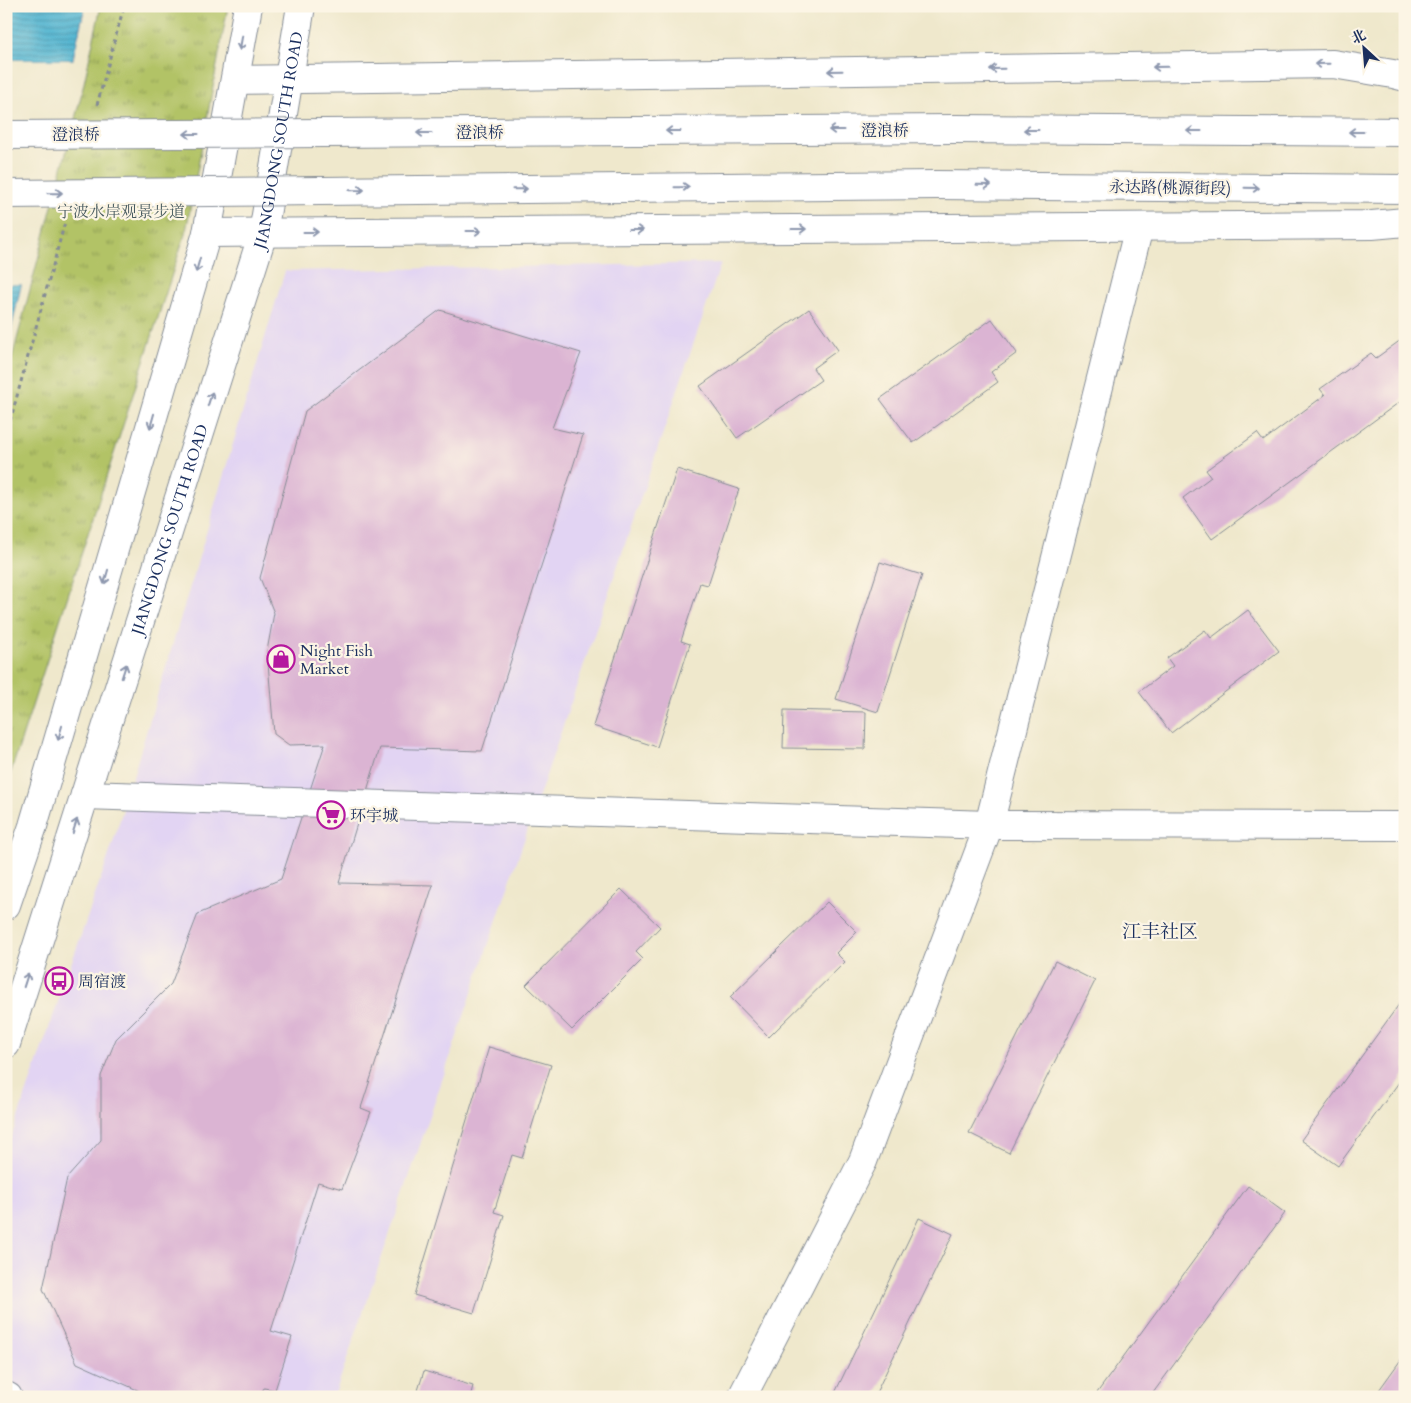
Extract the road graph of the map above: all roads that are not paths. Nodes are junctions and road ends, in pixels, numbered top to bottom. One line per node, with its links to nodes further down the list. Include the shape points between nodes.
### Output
1 (248, 6): 5 (main road, one-way to 5)
2 (301, 6): 4 (main road, JIANGDONG SOUTH ROAD)
3 (1405, 78): 4 (main road, one-way to 4, via 1333,64)
4 (289, 79): 5 (main road); 12 (main road, JIANGDONG SOUTH ROAD)
5 (235, 80): 13 (main road)
6 (1405, 132): 7 (main road, 澄浪桥, one-way to 7, bridge, via 955,130)
7 (6, 135)
8 (1405, 190): 9 (main road, 永达路(桃源街段), one-way to 8, bridge, via 936,185)
9 (6, 194)
10 (1405, 222): 11 (main road)
11 (1139, 227): 12 (main road, one-way to 11); 15 (main road)
12 (263, 233): 13 (main road); 14 (main road, JIANGDONG SOUTH ROAD, one-way to 12)
13 (207, 234): 17 (main road, one-way to 17, via 33,826)
14 (85, 795): 15 (main road); 18 (main road, JIANGDONG SOUTH ROAD, one-way to 14)
15 (988, 825): 16 (main road); 19 (main road, via 863,1161)
16 (1405, 826)
17 (6, 905)
18 (6, 1044)
19 (742, 1397)

